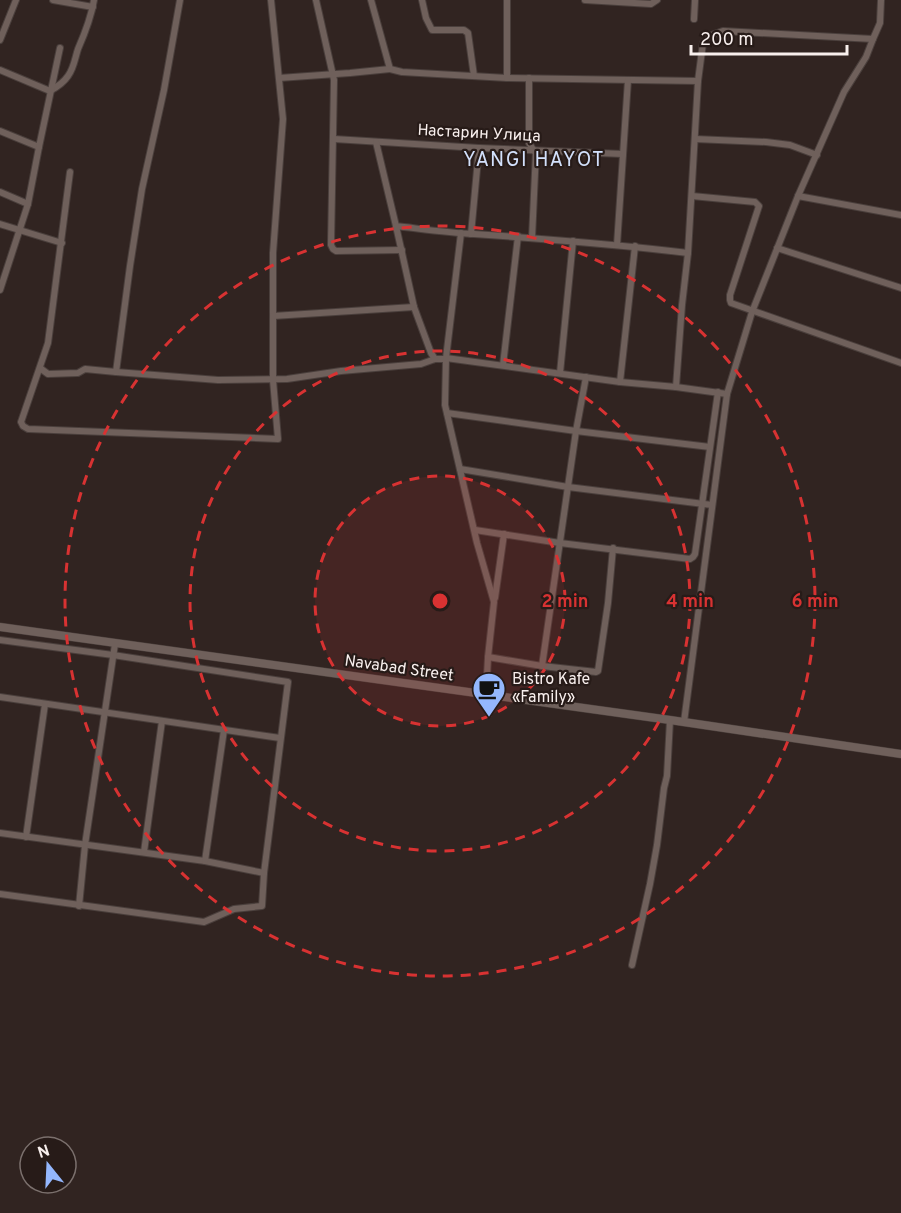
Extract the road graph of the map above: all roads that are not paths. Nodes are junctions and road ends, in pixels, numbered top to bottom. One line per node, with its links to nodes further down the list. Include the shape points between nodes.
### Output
1 (16, 0): 16 (street)
2 (53, 0): 13 (street)
3 (180, 0): 67 (street, via 142,189)
4 (271, 0): 22 (street)
5 (316, 0): 20 (street)
6 (371, 0): 18 (street)
7 (422, 0): 21 (street, via 432,30 468,33)
8 (507, 0): 23 (street)
9 (585, 0): 10 (street, via 651,4)
10 (657, 0)
11 (695, 0): 14 (street)
12 (881, 0): 15 (street, via 880,23)
13 (93, 3): 27 (street, via 71,71)
14 (694, 19)
15 (873, 39): 26 (street, via 723,31 708,36 704,43); 36 (street, via 844,92)
16 (0, 40)
17 (60, 48): 27 (street)
18 (390, 69): 20 (street); 21 (street)
19 (0, 70): 27 (street)
20 (333, 74): 22 (street); 30 (street)
21 (474, 76): 23 (street)
22 (279, 78): 61 (street, via 283,119 273,253)
23 (507, 78): 24 (street)
24 (529, 78): 25 (street); 34 (street, via 529,143)
25 (628, 80): 26 (street); 35 (street)
26 (698, 81): 29 (street)
27 (50, 91): 32 (street)
28 (0, 131): 32 (street)
29 (695, 138): 36 (street, via 790,145); 39 (street)
30 (334, 139): 31 (street, Настарин Улица); 55 (street, via 333,249)
31 (376, 142): 33 (street, Настарин Улица); 44 (street)
32 (39, 147): 41 (street)
33 (479, 148): 34 (street, Настарин Улица); 47 (street)
34 (535, 151): 35 (street, Настарин Улица); 49 (street)
35 (622, 154): 52 (street)
36 (817, 155): 40 (street)
37 (70, 172): 51 (street)
38 (0, 192): 41 (street)
39 (692, 196): 56 (street); 60 (street, via 755,202 759,206 730,295 731,303)
40 (798, 196): 42 (street); 54 (street)
41 (28, 204): 45 (street)
42 (901, 215)
43 (0, 224): 45 (street)
44 (396, 226): 46 (street); 55 (street)
45 (20, 231): 51 (street); 58 (street)
46 (461, 232): 47 (street); 62 (street)
47 (471, 234): 48 (street)
48 (518, 236): 49 (street); 65 (street)
49 (532, 238): 50 (street)
50 (573, 241): 52 (street); 68 (street)
51 (62, 243): 66 (street, via 48,343)
52 (617, 245): 53 (street)
53 (635, 246): 56 (street); 71 (street)
54 (777, 248): 57 (street); 60 (street)
55 (402, 250): 59 (street)
56 (688, 253): 72 (street)
57 (901, 288)
58 (0, 290)
59 (414, 307): 61 (street); 63 (street)
60 (752, 312): 64 (street); 74 (street)
61 (273, 316): 70 (street)
62 (446, 358): 63 (street); 65 (street); 75 (street)
63 (435, 360): 70 (street)
64 (901, 363)
65 (503, 365): 68 (street)
66 (40, 368): 67 (street, via 48,374 78,373 85,369); 70 (street, via 21,422 28,429 278,439)
67 (116, 372): 70 (street)
68 (560, 373): 69 (street)
69 (586, 377): 71 (street); 76 (street)
70 (273, 380)
71 (620, 382): 72 (street)
72 (676, 387): 73 (street)
73 (718, 392): 74 (street); 77 (street)
74 (727, 394): 81 (street)
75 (447, 413): 76 (street); 78 (street)
76 (576, 431): 77 (street); 79 (street)
77 (710, 447): 80 (street)
78 (460, 470): 79 (street); 82 (street)
79 (568, 486): 80 (street); 84 (street)
80 (702, 503): 81 (street); 85 (street, via 695,554 690,559)
81 (712, 505): 99 (street)
82 (475, 530): 83 (street); 86 (street)
83 (504, 534): 84 (street); 86 (street)
84 (560, 543): 85 (street); 92 (street)
85 (613, 548): 92 (street, via 598,671)
86 (494, 602): 91 (street)
87 (0, 627): 89 (street, Navabad Street)
88 (0, 640): 90 (street)
89 (115, 644): 90 (street); 93 (street, Navabad Street)
90 (112, 655): 96 (street); 101 (street, via 288,682)
91 (488, 657): 92 (street); 93 (street)
92 (542, 666)
93 (486, 695): 97 (street, Navabad Street)
94 (0, 697): 95 (street)
95 (45, 704): 96 (street); 104 (street)
96 (104, 712): 98 (street); 105 (street)
97 (670, 720): 99 (street, Navabad Street); 111 (street, via 657,845)
98 (162, 721): 100 (street); 106 (street)
99 (684, 722): 102 (street, Navabad Street)
100 (224, 730): 101 (street); 107 (street)
101 (280, 738): 108 (street)
102 (901, 754)
103 (0, 833): 104 (street)
104 (26, 837): 105 (street)
105 (85, 845): 106 (street); 110 (street)
106 (144, 852): 107 (street)
107 (205, 861): 108 (street)
108 (264, 873): 110 (street, via 262,906 234,909 204,922)
109 (0, 894): 110 (street)
110 (79, 906)
111 (633, 965)

